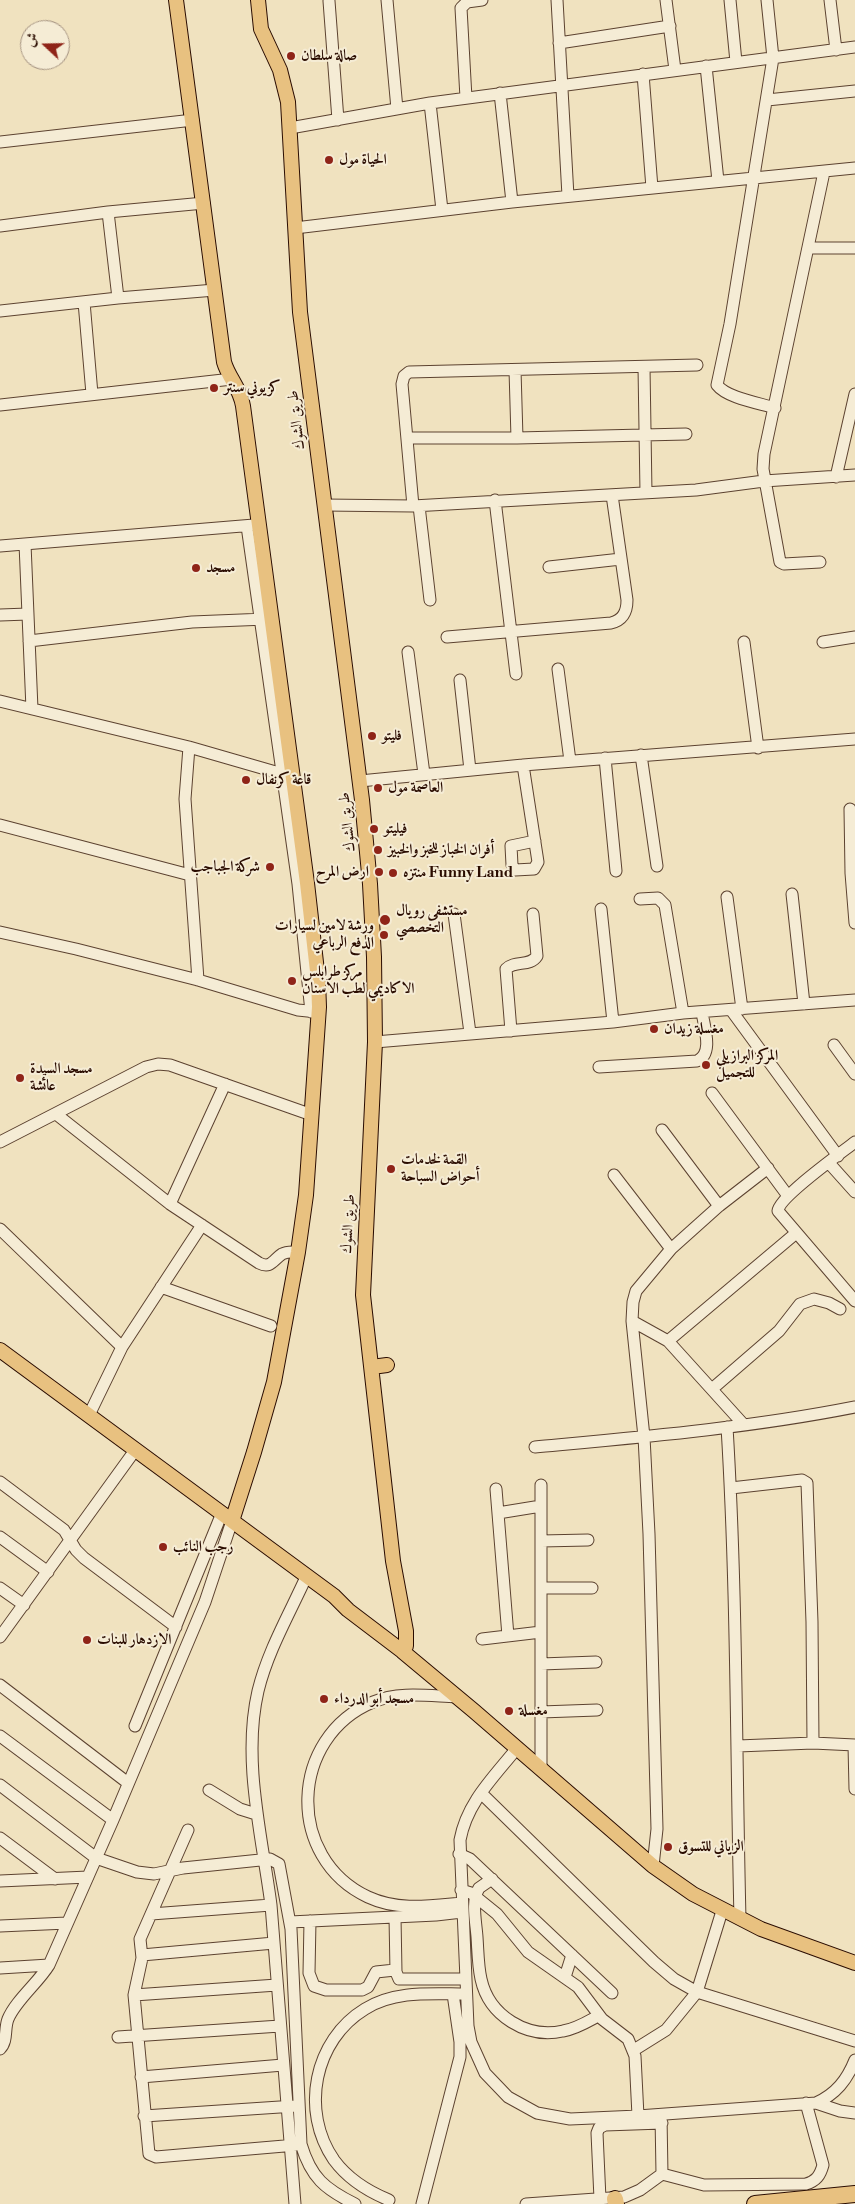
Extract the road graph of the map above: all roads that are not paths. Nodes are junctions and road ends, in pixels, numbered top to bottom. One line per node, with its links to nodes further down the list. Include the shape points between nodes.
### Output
1 (176, 0): 27 (main road)
2 (258, 0): 29 (main road, طريق الشوك, via 264,37 285,86)
3 (388, 0): 26 (street)
4 (482, 0): 23 (street, via 467,2 461,8)
5 (557, 0): 12 (street)
6 (666, 0): 11 (street)
7 (730, 0): 16 (street)
8 (767, 0): 15 (street)
9 (830, 0): 14 (street)
10 (329, 1): 28 (street)
11 (670, 26): 12 (street); 18 (street)
12 (559, 43): 20 (street)
13 (855, 47): 14 (street)
14 (836, 50): 15 (street)
15 (773, 58): 16 (street); 24 (street)
16 (736, 62): 17 (street)
17 (706, 66): 18 (street); 34 (street)
18 (675, 70): 19 (street)
19 (642, 74): 20 (street); 35 (street)
20 (562, 84): 22 (street); 36 (street)
21 (855, 91): 24 (street)
22 (500, 93): 23 (street); 37 (street)
23 (466, 98): 25 (street)
24 (767, 100): 33 (street)
25 (430, 103): 26 (street); 39 (street)
26 (397, 109): 28 (street)
27 (192, 120): 30 (street); 38 (main road)
28 (338, 120): 29 (street)
29 (290, 128): 42 (main road, طريق الشوك)
30 (0, 142)
31 (855, 168): 32 (street)
32 (824, 172): 33 (street); 43 (street)
33 (755, 178): 34 (street); 56 (street, via 717,385 729,394)
34 (718, 181): 35 (street)
35 (652, 188): 36 (street)
36 (568, 196): 37 (street)
37 (512, 202): 39 (street)
38 (204, 203): 40 (street); 45 (main road)
39 (442, 210): 42 (street)
40 (108, 212): 41 (street); 46 (street)
41 (0, 226)
42 (295, 228): 67 (main road, طريق الشوك, via 300,312)
43 (808, 248): 44 (street); 56 (street)
44 (855, 248)
45 (215, 290): 46 (street); 52 (main road, via 224,362)
46 (118, 298): 47 (street)
47 (84, 302): 48 (street); 53 (street)
48 (0, 311)
49 (697, 365): 50 (street)
50 (644, 367): 51 (street); 57 (street)
51 (515, 370): 59 (street, via 412,371 406,374 402,384); 60 (street)
52 (232, 379): 53 (street); 69 (main road, via 241,395)
53 (92, 394): 55 (street)
54 (855, 394): 62 (street)
55 (0, 405)
56 (775, 408): 63 (street, via 764,454)
57 (645, 434): 58 (street); 60 (street); 64 (street)
58 (686, 434)
59 (406, 438): 60 (street); 68 (street)
60 (517, 438)
61 (855, 475): 62 (street)
62 (836, 477): 63 (street)
63 (764, 481): 64 (street); 73 (street, via 780,562)
64 (646, 493): 65 (street)
65 (612, 495): 66 (street); 72 (street)
66 (495, 500): 68 (street); 79 (street)
67 (324, 505): 68 (street); 101 (main road, طريق الشوك)
68 (416, 506): 75 (street)
69 (252, 526): 70 (street); 78 (main road)
70 (24, 544): 71 (street); 76 (street)
71 (0, 546)
72 (621, 559): 74 (street); 79 (street, via 627,607 621,618 611,623)
73 (820, 562)
74 (549, 567)
75 (430, 600)
76 (28, 614): 77 (street); 82 (street)
77 (0, 615)
78 (265, 619): 82 (street, via 192,622); 100 (main road)
79 (511, 631): 80 (street); 87 (street)
80 (447, 637)
81 (855, 637): 84 (street)
82 (29, 641): 90 (street)
83 (744, 642): 93 (street)
84 (823, 642)
85 (408, 652): 99 (street)
86 (558, 669): 96 (street)
87 (516, 674)
88 (460, 680): 98 (street)
89 (0, 701): 90 (street)
90 (32, 709): 92 (street)
91 (855, 739): 93 (street)
92 (188, 747): 100 (street); 107 (street, via 185,799)
93 (758, 748): 94 (street)
94 (641, 756): 95 (street); 105 (street)
95 (605, 758): 96 (street); 106 (street)
96 (570, 761): 97 (street)
97 (523, 765): 98 (street); 104 (street)
98 (470, 770): 99 (street)
99 (424, 774): 101 (street)
100 (286, 775): 120 (main road, via 318,980)
101 (360, 781): 126 (main road, طريق الشوك, via 374,949)
102 (850, 809): 114 (street)
103 (0, 825): 107 (street)
104 (535, 841)
105 (657, 866)
106 (616, 871)
107 (190, 875): 116 (street)
108 (792, 894): 118 (street)
109 (727, 896): 119 (street)
110 (640, 899): 122 (street, via 658,898 665,905)
111 (601, 909): 123 (street)
112 (454, 914): 125 (street)
113 (533, 914): 124 (street, via 537,956 532,962 511,965 506,969)
114 (855, 923)
115 (0, 932): 116 (street)
116 (198, 980): 120 (street)
117 (855, 1000): 118 (street)
118 (804, 1004): 119 (street)
119 (736, 1010): 121 (street); 137 (street)
120 (315, 1012): 133 (main road)
121 (702, 1012): 122 (street); 128 (street, via 707,1050 701,1059)
122 (683, 1013): 123 (street)
123 (613, 1022): 124 (street)
124 (511, 1031): 125 (street)
125 (470, 1033): 126 (street)
126 (375, 1042): 158 (main road, طريق الشوك, via 362,1277)
127 (834, 1046): 129 (street)
128 (599, 1067)
129 (855, 1074)
130 (225, 1084): 132 (street, via 158,1064 146,1067); 133 (street); 142 (street)
131 (712, 1093): 138 (street)
132 (56, 1114): 135 (street); 142 (street)
133 (312, 1115): 148 (main road)
134 (662, 1130): 143 (street)
135 (0, 1142)
136 (855, 1142): 137 (street)
137 (834, 1159): 140 (street); 141 (street)
138 (768, 1168): 141 (street); 143 (street)
139 (614, 1175): 147 (street)
140 (855, 1192)
141 (788, 1196): 146 (street, via 778,1211)
142 (170, 1204): 144 (street)
143 (719, 1206): 147 (street)
144 (202, 1225): 148 (street, via 261,1265 271,1265 285,1253); 149 (street)
145 (0, 1230): 155 (street)
146 (795, 1234): 150 (street); 154 (street)
147 (671, 1250): 152 (street, via 636,1292 632,1302)
148 (298, 1252): 173 (main road, via 274,1382 254,1452)
149 (161, 1287): 153 (street); 155 (street)
150 (855, 1301)
151 (840, 1309): 159 (street, via 814,1299 800,1304 779,1331)
152 (632, 1320): 154 (street); 164 (street)
153 (271, 1326)
154 (668, 1341): 159 (street)
155 (122, 1347): 161 (street)
156 (0, 1350): 161 (main road)
157 (387, 1365): 158 (main road)
158 (372, 1367): 189 (main road, طريق الشوك, via 392,1552 406,1631)
159 (712, 1389): 162 (street)
160 (855, 1407): 162 (street)
161 (88, 1415): 166 (main road)
162 (744, 1425): 163 (street)
163 (727, 1427): 164 (street); 169 (street)
164 (644, 1436): 165 (street); 216 (street, via 657,1829)
165 (534, 1446)
166 (136, 1450): 173 (main road); 175 (street)
167 (0, 1482): 175 (street, via 64,1530)
168 (541, 1485): 171 (street)
169 (730, 1488): 199 (street, via 802,1480 807,1483); 201 (street)
170 (496, 1489): 172 (street)
171 (541, 1506): 172 (street); 177 (street)
172 (498, 1513): 186 (street)
173 (227, 1517): 179 (main road); 184 (street); 204 (street, via 204,1602)
174 (0, 1537): 178 (street)
175 (71, 1540): 178 (street); 184 (street, via 84,1558)
176 (588, 1540): 177 (street)
177 (541, 1541): 181 (street)
178 (48, 1572): 183 (street)
179 (307, 1576): 189 (main road, via 348,1610); 209 (street, via 271,1653 258,1692 253,1734)
180 (0, 1588): 183 (street)
181 (541, 1588): 182 (street); 185 (street)
182 (592, 1588)
183 (24, 1605): 187 (street)
184 (176, 1627): 197 (street)
185 (541, 1632): 186 (street); 191 (street)
186 (508, 1636): 188 (street)
187 (0, 1637)
188 (482, 1639)
189 (404, 1649): 193 (main road); 195 (main road, via 458,1690)
190 (596, 1662): 191 (street)
191 (541, 1664): 196 (street)
192 (0, 1685): 204 (street)
193 (456, 1696): 195 (main road); 225 (street, via 391,1696 359,1708 332,1730 322,1745 314,1761 307,1797 317,1844 334,1870 353,1888 377,1900 402,1906)
194 (597, 1710): 196 (street)
195 (474, 1711): 202 (main road)
196 (541, 1712): 203 (street)
197 (135, 1726)
198 (0, 1736): 210 (street)
199 (813, 1743): 200 (street); 201 (street)
200 (854, 1745): 206 (street)
201 (738, 1746): 229 (street)
202 (517, 1748): 203 (main road); 208 (street)
203 (541, 1768): 216 (main road)
204 (128, 1783): 210 (street)
205 (0, 1785): 214 (street)
206 (855, 1789)
207 (209, 1790): 209 (street, via 240,1810)
208 (481, 1793): 213 (street, via 463,1825); 245 (street, via 654,1962)
209 (256, 1814): 215 (street)
210 (113, 1820): 214 (street)
211 (188, 1830): 217 (street)
212 (0, 1838): 219 (street)
213 (460, 1854): 220 (street, via 470,1858); 222 (street)
214 (96, 1858): 217 (street, via 146,1874); 218 (street)
215 (265, 1860): 217 (street); 224 (street); 231 (street, via 273,1860 280,1867)
216 (653, 1866): 226 (main road)
217 (170, 1870): 227 (street)
218 (88, 1877): 219 (street); 232 (street)
219 (55, 1879): 221 (street)
220 (492, 1879): 223 (street, via 482,1884); 235 (street)
221 (0, 1880)
222 (461, 1890): 223 (street); 225 (street)
223 (475, 1897): 241 (street, via 502,1919 528,1952); 253 (street, via 481,1980 487,1997 498,2012 521,2028 548,2033 574,2028)
224 (270, 1905): 227 (street); 234 (street)
225 (462, 1907): 228 (street); 242 (street)
226 (722, 1911): 229 (main road); 245 (street)
227 (151, 1914): 236 (street, via 140,1939)
228 (395, 1917): 230 (street); 240 (street)
229 (740, 1919): 237 (main road, via 781,1938)
230 (310, 1921): 231 (street); 244 (street, via 309,1973 314,1986 326,1990)
231 (290, 1922): 264 (street)
232 (68, 1923): 233 (street); 238 (street)
233 (0, 1926)
234 (274, 1943): 236 (street); 243 (street)
235 (572, 1954): 241 (street); 246 (street)
236 (142, 1955): 249 (street)
237 (855, 1963)
238 (49, 1965): 239 (street); 251 (street)
239 (0, 1968)
240 (396, 1970): 242 (street, via 397,1978 402,1981); 244 (street, via 376,1972 368,1987)
241 (565, 1978): 253 (street, via 585,1995)
242 (465, 1979): 248 (street)
243 (277, 1985): 249 (street); 254 (street)
244 (362, 1990): 252 (street)
245 (697, 1992): 257 (street); 259 (street, via 666,2030)
246 (612, 1993)
247 (453, 1994): 248 (street); 252 (street, via 393,1997); 276 (street, via 460,2057)
248 (466, 1994): 267 (street, via 468,2026 477,2058 485,2073 508,2097 537,2113 553,2117)
249 (134, 1995): 255 (street)
250 (0, 2008): 251 (street)
251 (15, 2008): 258 (street, via 6,2023 4,2044)
252 (365, 2009): 272 (street, via 350,2021 328,2048 316,2080 316,2114 334,2161 358,2185)
253 (598, 2016): 259 (street, via 624,2035)
254 (280, 2026): 255 (street); 261 (street)
255 (138, 2036): 256 (street); 262 (street)
256 (118, 2037)
257 (855, 2042)
258 (0, 2049)
259 (634, 2050): 267 (street)
260 (855, 2060): 263 (street, via 838,2089)
261 (284, 2065): 262 (street); 264 (street)
262 (141, 2076): 266 (street)
263 (811, 2103): 265 (street); 268 (street); 270 (street, via 823,2165 812,2182 716,2186)
264 (292, 2106): 266 (street); 269 (street)
265 (855, 2113)
266 (144, 2116): 269 (street, via 152,2157)
267 (638, 2116): 268 (street)
268 (661, 2119): 270 (street); 273 (street, via 599,2128 597,2133)
269 (295, 2145): 274 (street); 275 (street, via 324,2186)
270 (662, 2174): 273 (street, via 632,2195)
271 (855, 2194): 278 (highway)
272 (388, 2200)
273 (610, 2201): 277 (street)
274 (295, 2204)
275 (355, 2204)
276 (422, 2204)
277 (526, 2204)
278 (756, 2204)

